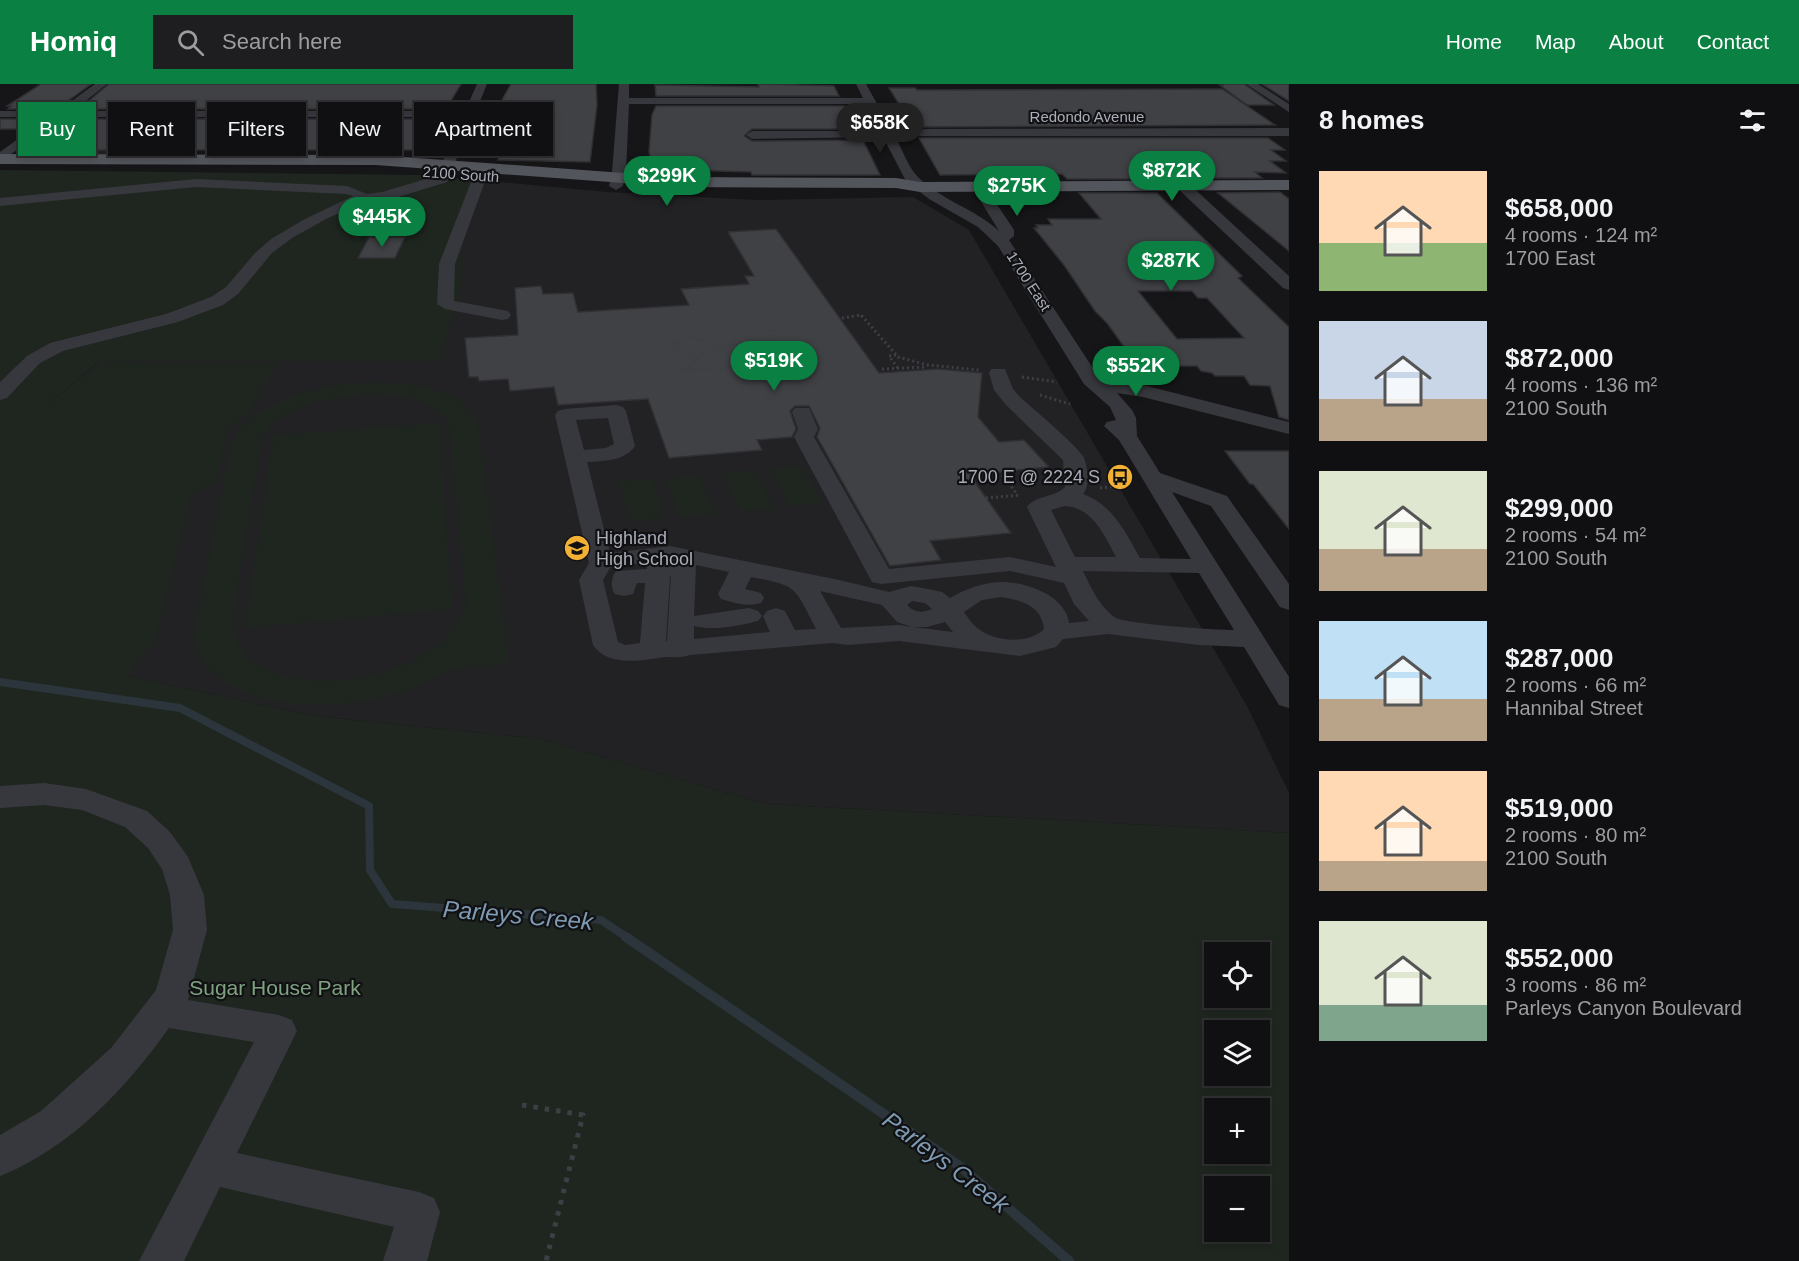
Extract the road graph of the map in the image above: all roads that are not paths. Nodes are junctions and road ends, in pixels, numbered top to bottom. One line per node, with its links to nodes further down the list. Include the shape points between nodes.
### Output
1 (102, 84): 8 (street)
2 (482, 84): 9 (street)
3 (624, 84): 6 (street)
4 (861, 84): 7 (street, 1700 East)
5 (1251, 84): 10 (street)
6 (623, 101): 7 (street); 24 (street)
7 (868, 101): 16 (street, 1700 East)
8 (77, 102)
9 (475, 102)
10 (1289, 109)
11 (0, 114): 12 (street)
12 (18, 114)
13 (96, 114): 14 (street)
14 (414, 114)
15 (1289, 132): 16 (street, Redondo Avenue)
16 (886, 133): 17 (street, Redondo Avenue); 28 (street, 1700 East)
17 (752, 135)
18 (18, 145): 20 (street)
19 (452, 156): 22 (street)
20 (0, 159): 22 (main road, 2100 South, via 351,160)
21 (0, 167): 22 (main road, 2100 South)
22 (447, 168): 23 (main road, 2100 South); 24 (main road, 2100 South); 29 (street, via 442,179)
23 (486, 176): 24 (main road, 2100 South); 33 (street, via 478,182 447,264 445,304)
24 (617, 182): 28 (main road, 2100 South, via 720,192 901,192)
25 (1182, 185): 26 (main road, 2100 South); 27 (main road, 2100 South); 32 (street)
26 (1289, 185)
27 (1019, 186): 28 (main road, 2100 South); 31 (street, via 984,195 1006,230)
28 (920, 187): 31 (street, 1700 East, via 979,221)
29 (360, 199): 30 (street, via 360,194 347,190 196,183); 36 (street, via 291,233 267,250 230,295 202,308 46,352)
30 (2, 202)
31 (1004, 243): 35 (street, 1700 East)
32 (1289, 285)
33 (502, 315)
34 (998, 373): 41 (street, via 1013,401 1073,458 1076,489)
35 (1094, 384): 38 (street, via 1143,391); 40 (street, 1700 East, via 1095,402 1105,418 1127,436)
36 (0, 394)
37 (802, 412): 49 (street, via 808,429 804,437)
38 (1289, 428)
39 (575, 457): 43 (street)
40 (1152, 477): 45 (street, 1700 East); 51 (street, via 1219,501)
41 (1066, 498): 44 (street, via 1092,504); 47 (street, via 1038,507)
42 (668, 562): 43 (street, via 617,558); 46 (street); 50 (street, via 625,576); 59 (street); 60 (street)
43 (601, 563): 60 (street, via 591,580 606,645 623,653)
44 (1132, 565): 45 (street); 47 (street)
45 (1205, 566): 56 (street, 1700 East)
46 (743, 569): 48 (street); 58 (street, via 727,606)
47 (1070, 571): 49 (street, via 1010,564); 53 (street, via 1087,604)
48 (789, 578): 49 (street); 55 (street, via 805,585)
49 (876, 585): 52 (street, via 894,601 899,613 910,619 931,620)
50 (624, 589)
51 (1289, 602)
52 (949, 610): 54 (street, via 981,591 1016,591 1053,611); 57 (street, via 967,633)
53 (1108, 626): 54 (street); 56 (street)
54 (1057, 632): 57 (street, via 1051,640 1035,647)
55 (832, 635): 57 (street, via 899,633); 58 (street, via 781,628)
56 (1251, 639): 61 (street, 1700 East)
57 (984, 643)
58 (736, 644): 59 (street)
59 (680, 650): 60 (street)
60 (652, 652)
61 (1289, 699)
62 (0, 797): 63 (street, via 44,794 86,800 136,819 159,840 177,866 187,895 190,930 172,996)
63 (161, 1011): 64 (street, via 124,1060 55,1124); 65 (street, via 279,1031)
64 (0, 1157)
65 (210, 1166): 66 (street); 67 (street, via 419,1212)
66 (161, 1261)
67 (405, 1261)

